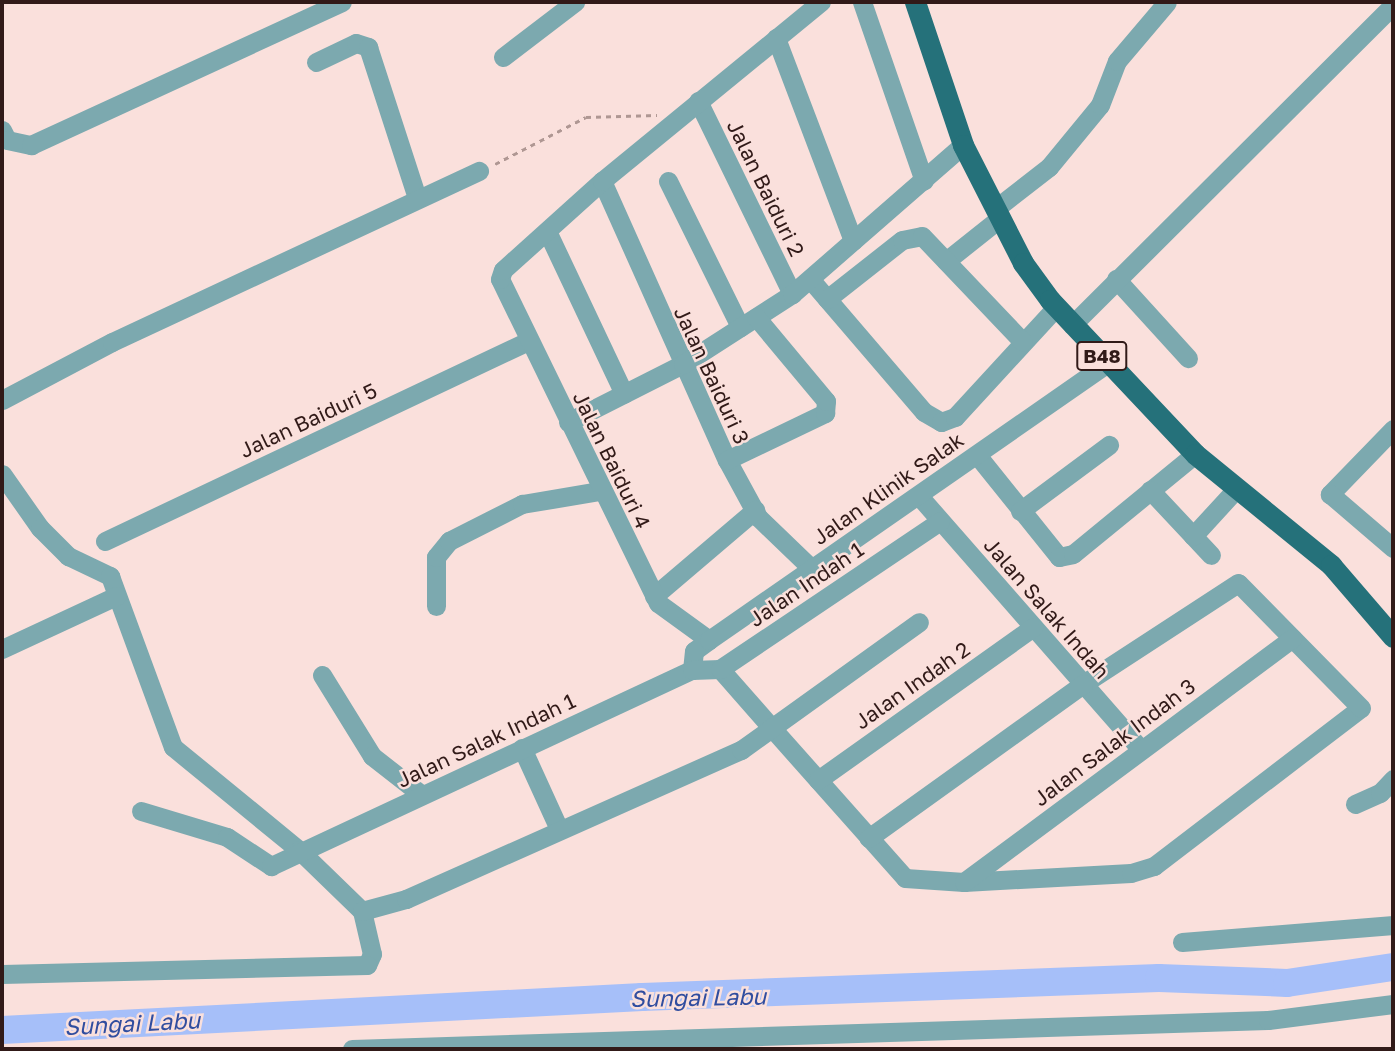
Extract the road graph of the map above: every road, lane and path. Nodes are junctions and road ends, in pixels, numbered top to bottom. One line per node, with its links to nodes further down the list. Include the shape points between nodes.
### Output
1 (342, 2): 13 (street, via 31,145 7,140)
2 (575, 2): 9 (street)
3 (821, 2): 8 (street)
4 (862, 2): 18 (street)
5 (1167, 2): 20 (street, via 1117,61 1100,105 1049,167)
6 (918, 4): 14 (main road, B48)
7 (1393, 5): 25 (street)
8 (776, 38): 11 (street); 22 (street)
9 (503, 57)
10 (316, 62): 19 (street, via 356,43 368,47)
11 (698, 101): 12 (street); 26 (street, Jalan Baiduri 2)
12 (675, 119): 15 (path, via 645,112 586,117 545,142); 16 (street)
13 (2, 130)
14 (963, 145): 18 (street); 20 (main road, B48)
15 (479, 171): 19 (street)
16 (602, 181): 21 (street); 35 (street, Jalan Baiduri 3)
17 (668, 181): 29 (street)
18 (925, 181): 22 (street)
19 (417, 198): 37 (street)
20 (998, 213): 23 (street); 28 (main road, B48, via 1023,263)
21 (547, 231): 31 (street, Jalan Baiduri 4, via 500,279); 36 (street)
22 (853, 242): 24 (street)
23 (946, 261): 27 (street, via 922,236 902,240); 32 (street)
24 (810, 279): 26 (street); 27 (street)
25 (1115, 279): 30 (street); 33 (street)
26 (792, 294): 29 (street)
27 (827, 299): 32 (street, via 924,412 941,422 956,416)
28 (1056, 307): 30 (main road, B48); 32 (street)
29 (748, 322): 35 (street); 43 (street, via 826,401 825,413)
30 (1072, 325): 34 (main road, B48)
31 (529, 341): 38 (street, Jalan Baiduri 4); 53 (street, Jalan Baiduri 5)
32 (1023, 342)
33 (1188, 359)
34 (1108, 363): 41 (main road, B48); 42 (street, Jalan Klinik Salak)
35 (683, 364): 36 (street); 43 (street, Jalan Baiduri 3)
36 (624, 394): 38 (street)
37 (2, 400)
38 (568, 422): 46 (street, Jalan Baiduri 4)
39 (1392, 432): 54 (street, via 1330,494)
40 (1109, 445): 50 (street)
41 (1195, 454): 45 (main road, B48); 47 (street)
42 (977, 455): 48 (street, Jalan Klinik Salak); 50 (street)
43 (727, 460): 49 (street, Jalan Baiduri 3)
44 (2, 474): 57 (street, via 40,528 68,556 110,576)
45 (1236, 489): 52 (street); 62 (main road, B48, via 1331,565)
46 (600, 491): 58 (street, Jalan Baiduri 4); 59 (street, via 522,504 449,541 436,558)
47 (1150, 491): 50 (street, via 1073,554 1059,558); 52 (street)
48 (919, 496): 51 (street, Jalan Salak Indah); 56 (street, Jalan Klinik Salak)
49 (755, 510): 56 (street, Jalan Baiduri 3); 58 (street)
50 (1020, 511)
51 (940, 521): 61 (street, Jalan Salak Indah); 66 (street, Jalan Indah 1)
52 (1193, 536): 55 (street)
53 (105, 541)
54 (1393, 548)
55 (1211, 555)
56 (812, 569): 65 (street, Jalan Klinik Salak)
57 (116, 596): 64 (street); 79 (street, via 173,747)
58 (654, 596): 65 (street, Jalan Baiduri 4)
59 (436, 606)
60 (919, 622): 69 (street)
61 (1033, 627): 68 (street, Jalan Salak Indah); 73 (street, Jalan Indah 2)
62 (1393, 637)
63 (1292, 638): 68 (street, via 1238,583); 71 (street, Jalan Salak Indah 3); 80 (street, via 1360,708 1154,866 1131,873)
64 (2, 649)
65 (698, 654): 66 (street); 70 (street, Jalan Salak Indah 1)
66 (720, 669): 69 (street)
67 (322, 675): 74 (street, via 372,756)
68 (1083, 684): 71 (street, Jalan Salak Indah); 78 (street)
69 (771, 727): 73 (street); 77 (street, via 741,750)
70 (523, 748): 74 (street, Jalan Salak Indah 1); 77 (street)
71 (1141, 750): 80 (street, Jalan Salak Indah 3)
72 (1393, 779): 75 (street, via 1380,793)
73 (818, 780): 78 (street)
74 (422, 795): 79 (street, Jalan Salak Indah 1)
75 (1354, 804)
76 (141, 811): 79 (street, Jalan Salak Indah 1, via 227,837 271,866)
77 (558, 827): 81 (street, via 406,899)
78 (869, 838): 80 (street, via 905,878)
79 (299, 850): 81 (street)
80 (964, 881)
81 (362, 911): 84 (street, via 372,954 367,965)
82 (1393, 925): 83 (street)
83 (1182, 942)
84 (2, 974)
85 (1393, 1004): 86 (street, via 1268,1020)
86 (354, 1049)

